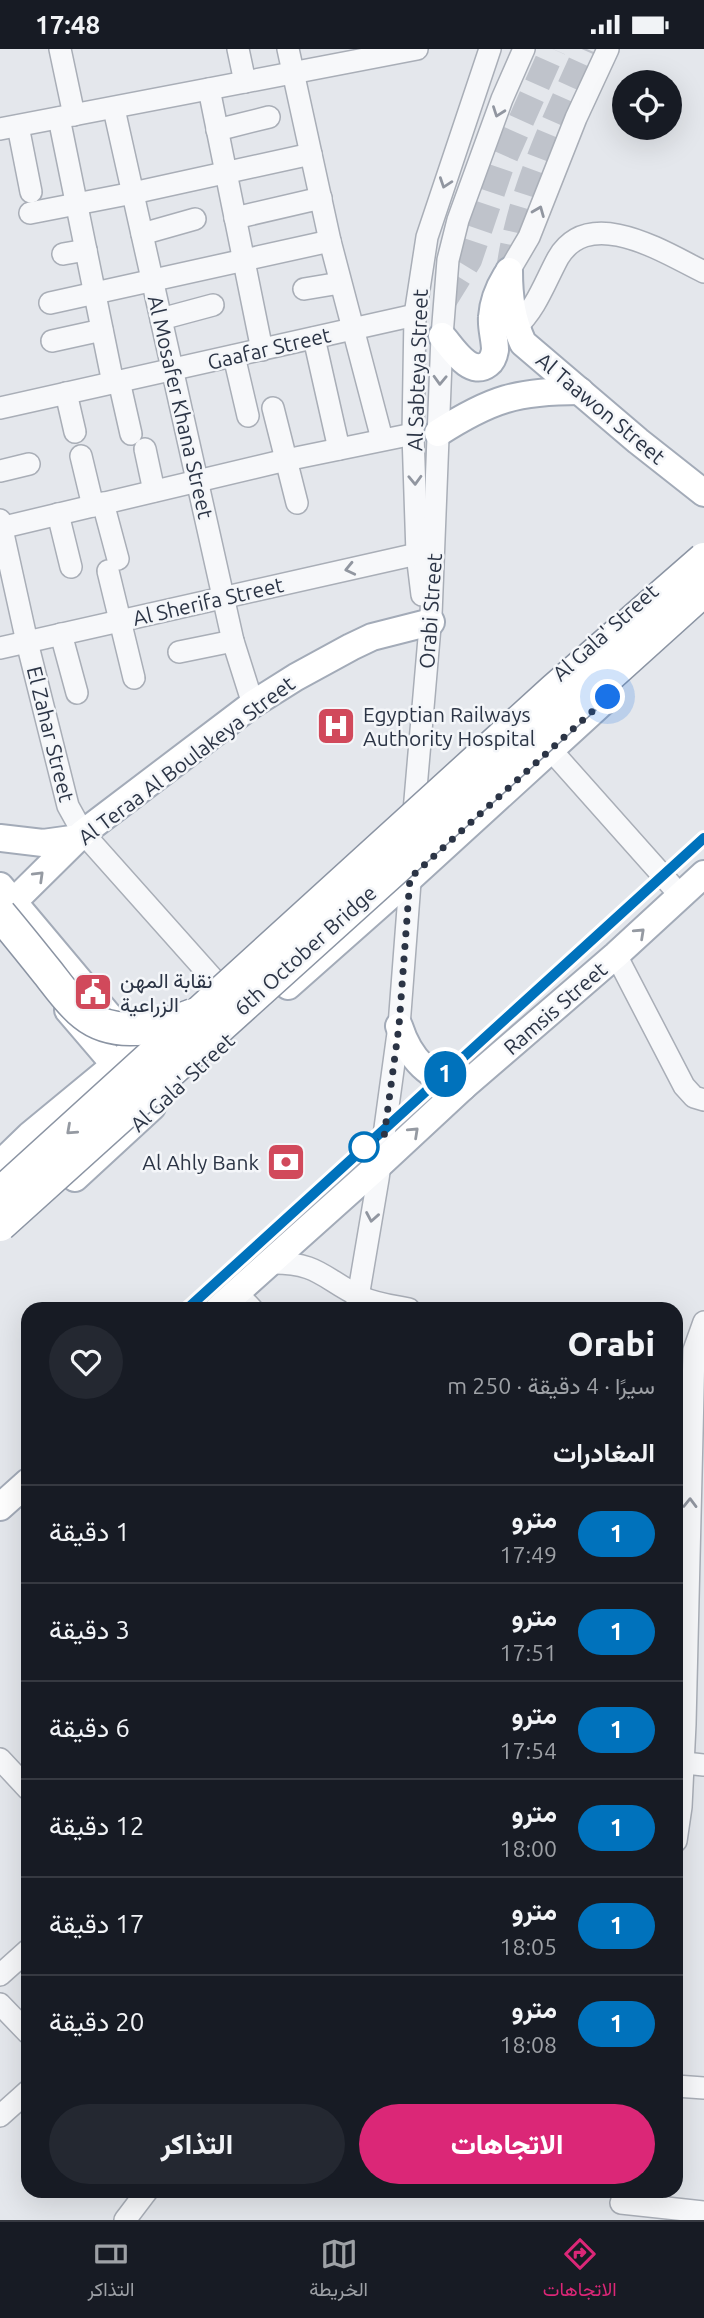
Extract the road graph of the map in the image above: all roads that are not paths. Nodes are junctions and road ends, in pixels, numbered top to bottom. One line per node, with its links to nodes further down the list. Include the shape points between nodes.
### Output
1 (60, 49): 13 (street)
2 (238, 49): 10 (street)
3 (288, 49): 9 (street)
4 (417, 49): 8 (street)
5 (490, 49): 37 (street, Al Sabteya Street, one-way to 37, via 427,237)
6 (524, 49): 42 (street, Orabi Street, one-way to 42, via 458,220 448,260)
7 (608, 49): 29 (street, one-way to 7, via 529,237)
8 (365, 54): 9 (street)
9 (293, 73): 10 (street); 17 (street)
10 (245, 82): 11 (street)
11 (209, 89): 12 (street); 16 (street)
12 (114, 109): 13 (street); 19 (street, Al Mosafer Khana Street)
13 (67, 116): 15 (street); 21 (street)
14 (269, 117): 16 (street)
15 (9, 127): 21 (street, via 30,202)
16 (217, 130): 18 (street)
17 (311, 155): 18 (street); 20 (street)
18 (226, 173): 19 (street); 22 (street)
19 (133, 194): 21 (street); 24 (street, Al Mosafer Khana Street)
20 (321, 198): 22 (street); 25 (street)
21 (76, 204): 26 (street)
22 (235, 218): 28 (street)
23 (195, 219): 24 (street)
24 (142, 234): 31 (street, Al Mosafer Khana Street)
25 (330, 241): 28 (street); 32 (street)
26 (86, 250): 27 (street); 34 (street)
27 (63, 254)
28 (244, 260): 31 (street); 45 (street)
29 (509, 271): 39 (main road, Al Taawon Street, via 509,300); 42 (main road, via 494,302 495,353 491,363 473,367)
30 (704, 272): 39 (street, via 629,238 603,232 587,235 560,255 534,306)
31 (152, 281): 34 (street); 38 (street, Al Mosafer Khana Street)
32 (340, 283): 33 (street); 40 (street)
33 (304, 289)
34 (94, 293): 35 (street); 41 (street)
35 (50, 303)
36 (213, 305): 38 (street)
37 (415, 315): 40 (street, Gaafar Street); 55 (street, Al Sabteya Street)
38 (161, 319): 47 (street, Al Mosafer Khana Street)
39 (516, 327): 49 (main road, Al Taawon Street, via 523,343)
40 (352, 330): 43 (street, Gaafar Street); 56 (street)
41 (102, 331): 44 (street); 48 (street)
42 (442, 336): 55 (street, Orabi Street, one-way to 55)
43 (314, 338): 45 (street, Gaafar Street); 57 (street)
44 (51, 341)
45 (262, 349): 46 (street, Gaafar Street)
46 (234, 356): 47 (street, Gaafar Street); 53 (street)
47 (172, 371): 48 (street, Gaafar Street); 62 (street, Al Mosafer Khana Street)
48 (116, 382): 50 (street, Gaafar Street); 63 (street)
49 (580, 391): 55 (main road, via 503,398); 64 (main road, Al Taawon Street)
50 (66, 393): 51 (street, Gaafar Street); 54 (street)
51 (0, 408)
52 (273, 408): 59 (street)
53 (248, 416)
54 (75, 432)
55 (425, 434): 56 (street); 70 (street, Al Sabteya Street, one-way to 70); 76 (street, Orabi Street)
56 (382, 439): 57 (street)
57 (339, 449): 59 (street)
58 (81, 456): 66 (street)
59 (286, 460): 62 (street); 65 (street)
60 (29, 464): 61 (street)
61 (0, 471)
62 (197, 481): 63 (street); 74 (street, Al Mosafer Khana Street)
63 (154, 491): 66 (street)
64 (704, 493)
65 (297, 503)
66 (98, 505): 67 (street); 77 (street, via 113,565)
67 (58, 514): 68 (street); 72 (street)
68 (1, 525): 80 (street, El Zahar Street)
69 (704, 542): 86 (main road, Al Gala' Street)
70 (417, 554): 74 (street, Al Sherifa Street, one-way to 74); 76 (street, Al Sabteya Street, via 420,585)
71 (704, 559): 98 (highway, 6th October Bridge, bridge)
72 (71, 567)
73 (704, 590): 108 (highway, 6th October Bridge, bridge)
74 (223, 598): 77 (street, Al Sherifa Street); 79 (street, Al Mosafer Khana Street)
75 (704, 609): 87 (main road, Al Gala' Street)
76 (431, 619): 85 (main road, Al Teraa Al Boulakeya Street, via 351,647); 88 (street, Orabi Street)
77 (119, 621): 78 (street, Al Sherifa Street); 83 (street)
78 (61, 634): 80 (street, Al Sherifa Street); 84 (street)
79 (233, 641): 82 (street); 85 (street, Al Mosafer Khana Street)
80 (27, 642): 81 (street, Al Sherifa Street); 89 (street, El Zahar Street, via 68,806)
81 (0, 648)
82 (179, 652)
83 (134, 677)
84 (77, 693)
85 (253, 704): 89 (main road, Al Teraa Al Boulakeya Street)
86 (517, 713): 87 (street); 88 (main road, Al Gala' Street)
87 (551, 750): 92 (main road, Al Gala' Street); 93 (street)
88 (414, 802): 92 (street, Orabi Street); 97 (main road, Al Gala' Street)
89 (81, 836): 90 (main road, via 43,843); 94 (main road, Al Teraa Al Boulakeya Street, one-way to 89); 97 (street, El Zahar Street)
90 (0, 838)
91 (704, 874): 93 (main road, Ramsis Street)
92 (410, 878): 99 (street, Orabi Street); 103 (main road, Al Gala' Street)
93 (680, 895): 96 (main road, Ramsis Street, one-way to 93)
94 (3, 904): 98 (highway, bridge, via 85,1015 104,1024 144,1029); 100 (main road)
95 (0, 933): 101 (main road)
96 (617, 955): 102 (main road, Ramsis Street); 104 (street, via 684,1086)
97 (215, 981): 100 (main road, Al Gala' Street)
98 (204, 1010): 107 (highway, 6th October Bridge, one-way to 107, bridge)
99 (399, 1026): 102 (main road, via 405,1044 422,1066 445,1082); 106 (street, Orabi Street)
100 (136, 1047): 101 (main road, Al Gala' Street); 103 (main road)
101 (115, 1065): 105 (main road, Al Gala' Street)
102 (463, 1087): 106 (main road, Ramsis Street, one-way to 102)
103 (172, 1088): 109 (main road, Al Gala' Street)
104 (704, 1100)
105 (0, 1164)
106 (380, 1164): 110 (main road, Ramsis Street); 112 (street, Orabi Street, one-way to 112)
107 (0, 1194)
108 (0, 1225)
109 (0, 1243)
110 (270, 1263): 111 (main road, Ramsis Street); 112 (street, via 309,1266 326,1274)
111 (236, 1302)
112 (357, 1302): 113 (street)
113 (377, 1302)
114 (704, 1322): 115 (street)
115 (691, 1350): 116 (street)
116 (690, 1469): 120 (street, one-way to 116)
117 (21, 1488): 118 (main road)
118 (0, 1507)
119 (0, 1759): 121 (street)
120 (687, 1763): 122 (street)
121 (21, 1782)
122 (683, 1792)
123 (21, 1956): 124 (street)
124 (0, 1975)
125 (0, 2004): 126 (street)
126 (21, 2026)
127 (683, 2086): 128 (street)
128 (704, 2088)
129 (21, 2097): 130 (street)
130 (0, 2116)
131 (142, 2198): 134 (street)
132 (621, 2205): 133 (street)
133 (704, 2213)
134 (125, 2220)

